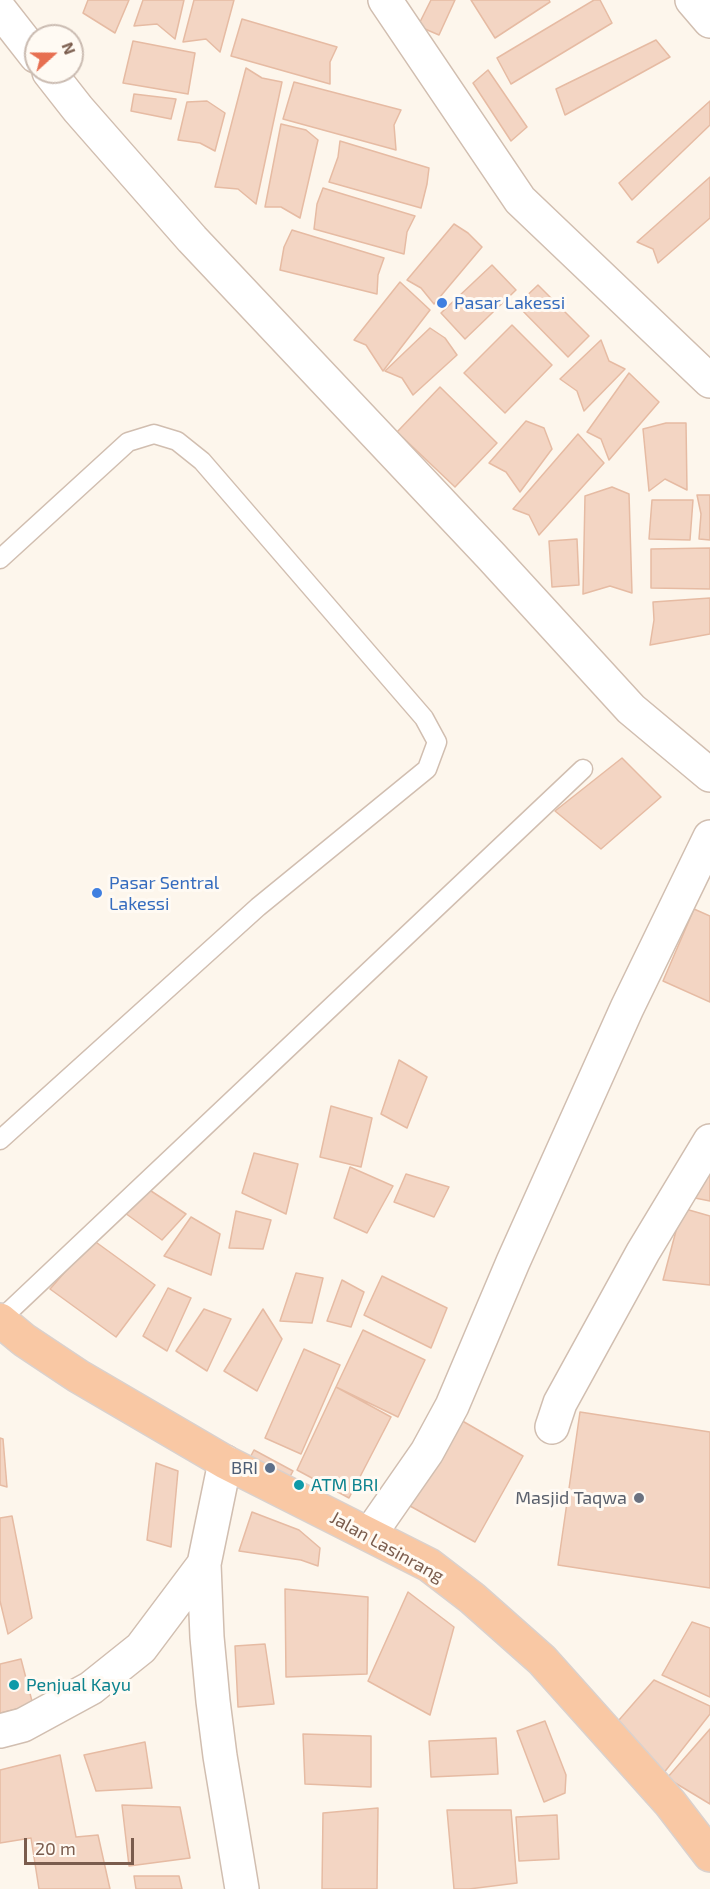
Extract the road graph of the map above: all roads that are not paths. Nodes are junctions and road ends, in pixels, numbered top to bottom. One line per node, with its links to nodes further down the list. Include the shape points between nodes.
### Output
1 (385, 0): 7 (street, via 520,200)
2 (692, 0): 4 (street)
3 (0, 12): 5 (street)
4 (710, 21)
5 (24, 41)
6 (58, 84): 10 (street, via 192,238 631,709)
7 (710, 381)
8 (0, 559): 12 (lane, via 128,442 154,434 177,441 202,461 424,718 437,742 427,769 258,907)
9 (584, 769): 14 (lane)
10 (710, 775)
11 (710, 837): 17 (street, via 627,1008 452,1406 427,1452)
12 (0, 1140)
13 (710, 1141): 15 (street, via 643,1252 560,1403)
14 (0, 1320): 16 (highway, Jalan Lasinrang, via 78,1376)
15 (552, 1427)
16 (225, 1462): 17 (highway, Jalan Lasinrang); 18 (street)
17 (370, 1534): 20 (highway, Jalan Lasinrang, via 429,1565 542,1660 670,1803)
18 (204, 1564): 19 (street, via 141,1648 91,1688 23,1725); 21 (street, via 213,1701)
19 (0, 1731)
20 (710, 1855)
21 (242, 1889)

